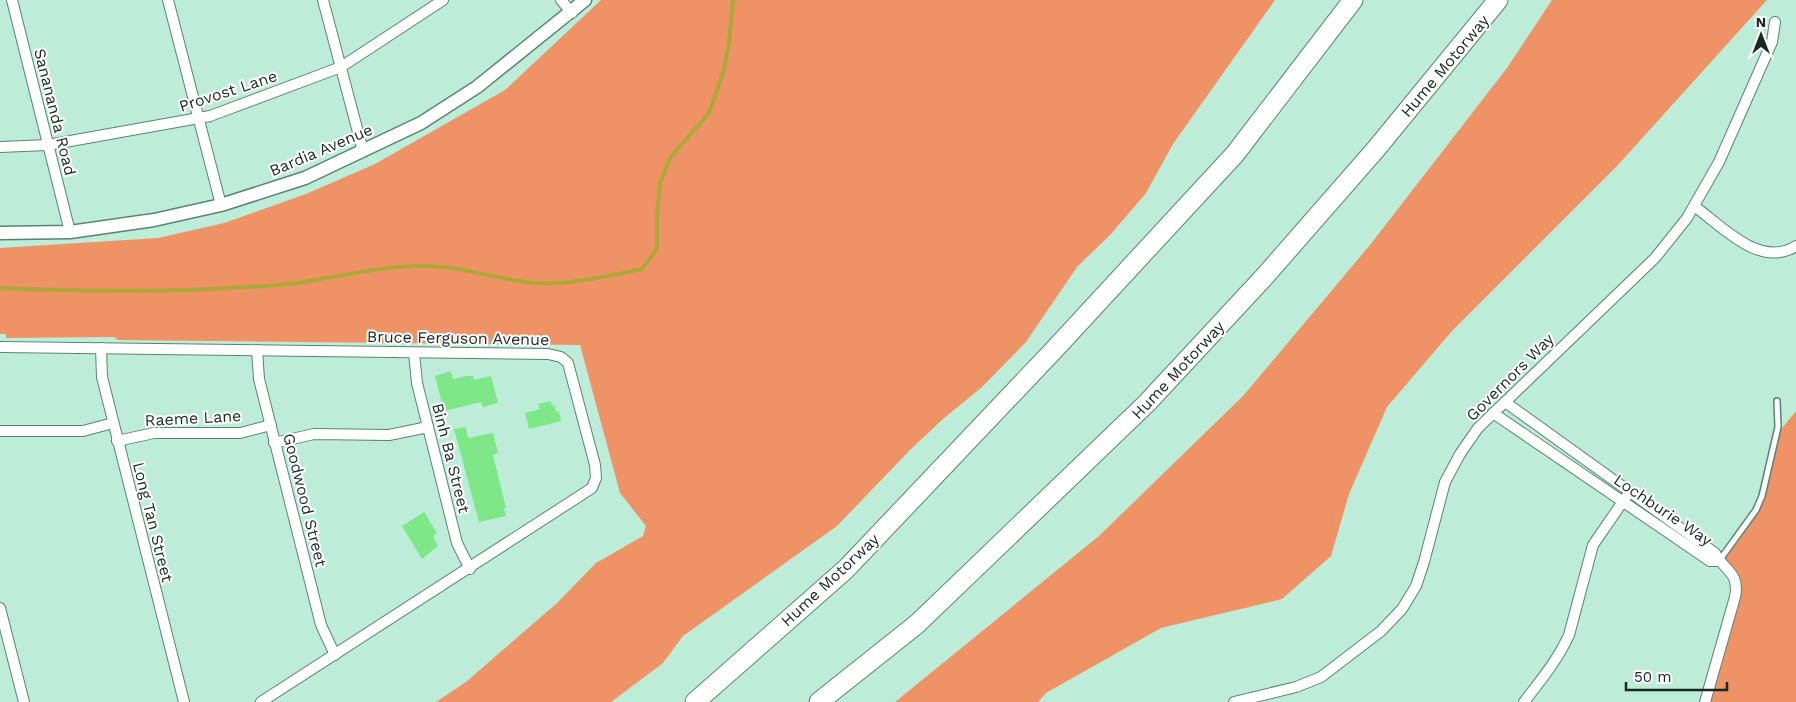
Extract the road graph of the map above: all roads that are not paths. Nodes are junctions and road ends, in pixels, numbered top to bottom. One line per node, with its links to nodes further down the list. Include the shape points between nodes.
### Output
1 (12, 0): 13 (street, Sanananda Road)
2 (168, 0): 12 (street)
3 (323, 0): 11 (street)
4 (443, 0): 11 (street, Provost Lane)
5 (561, 0): 9 (street)
6 (585, 0): 9 (street, Bardia Avenue)
7 (1353, 0): 41 (highway, Hume Motorway, via 1235,154 1052,352 846,569)
8 (1498, 0): 45 (highway, Hume Motorway, via 1363,164 1147,404 917,624)
9 (572, 13): 15 (street, Bardia Avenue, via 477,88 421,123)
10 (1775, 22): 17 (street, Governors Way, via 1772,42 1737,124)
11 (341, 66): 12 (street, Provost Lane); 15 (street)
12 (198, 119): 13 (street, Provost Lane); 16 (street)
13 (48, 145): 14 (street, Provost Lane); 18 (street, Sanananda Road)
14 (0, 147)
15 (363, 152): 16 (street, Bardia Avenue, via 305,178)
16 (221, 205): 18 (street, Bardia Avenue, via 154,220)
17 (1694, 206): 20 (street, via 1760,251 1774,254); 26 (street, Governors Way, via 1655,258)
18 (70, 232): 19 (street, Bardia Avenue)
19 (0, 233)
20 (1796, 246)
21 (0, 346): 22 (street, Bruce Ferguson Avenue)
22 (101, 348): 23 (street, Bruce Ferguson Avenue); 28 (street, Long Tan Street, via 102,377)
23 (257, 350): 24 (street, Bruce Ferguson Avenue); 29 (street, Goodwood Street, via 259,379)
24 (414, 352): 30 (street, Binh Ba Street, via 417,383); 37 (street, Bruce Ferguson Avenue, via 548,354 561,357 571,368 595,465 595,483 589,491)
25 (1777, 401): 36 (lane, via 1778,427 1762,496 1756,510)
26 (1505, 402): 27 (street, Governors Way); 34 (street, Lochburie Way)
27 (1493, 413): 35 (street, Lochburie Way); 46 (street, Governors Way, via 1478,428 1445,482 1416,586 1402,609 1381,631 1321,677 1296,687)
28 (113, 423): 31 (street, via 83,431); 32 (street, Long Tan Street)
29 (270, 425): 32 (street, Raeme Lane, via 240,433 154,433); 33 (street, Goodwood Street)
30 (428, 427): 33 (street, via 389,435 314,434); 37 (street, Binh Ba Street, via 457,543)
31 (0, 431)
32 (117, 441): 43 (street, Long Tan Street)
33 (274, 443): 40 (street, Goodwood Street, via 321,625)
34 (1630, 492): 35 (street); 36 (street, Lochburie Way, via 1715,553)
35 (1623, 501): 36 (street, Lochburie Way, via 1710,561); 47 (street, via 1593,545 1569,635 1552,668)
36 (1719, 561): 48 (street, via 1733,574 1737,586)
37 (470, 568): 40 (street, Bruce Ferguson Avenue)
38 (0, 608): 39 (street)
39 (3, 633): 42 (street)
40 (336, 655): 44 (street, Bruce Ferguson Avenue)
41 (702, 698)
42 (24, 702)
43 (184, 702)
44 (261, 702)
45 (819, 702)
46 (1234, 702)
47 (1524, 702)
48 (1705, 702)

